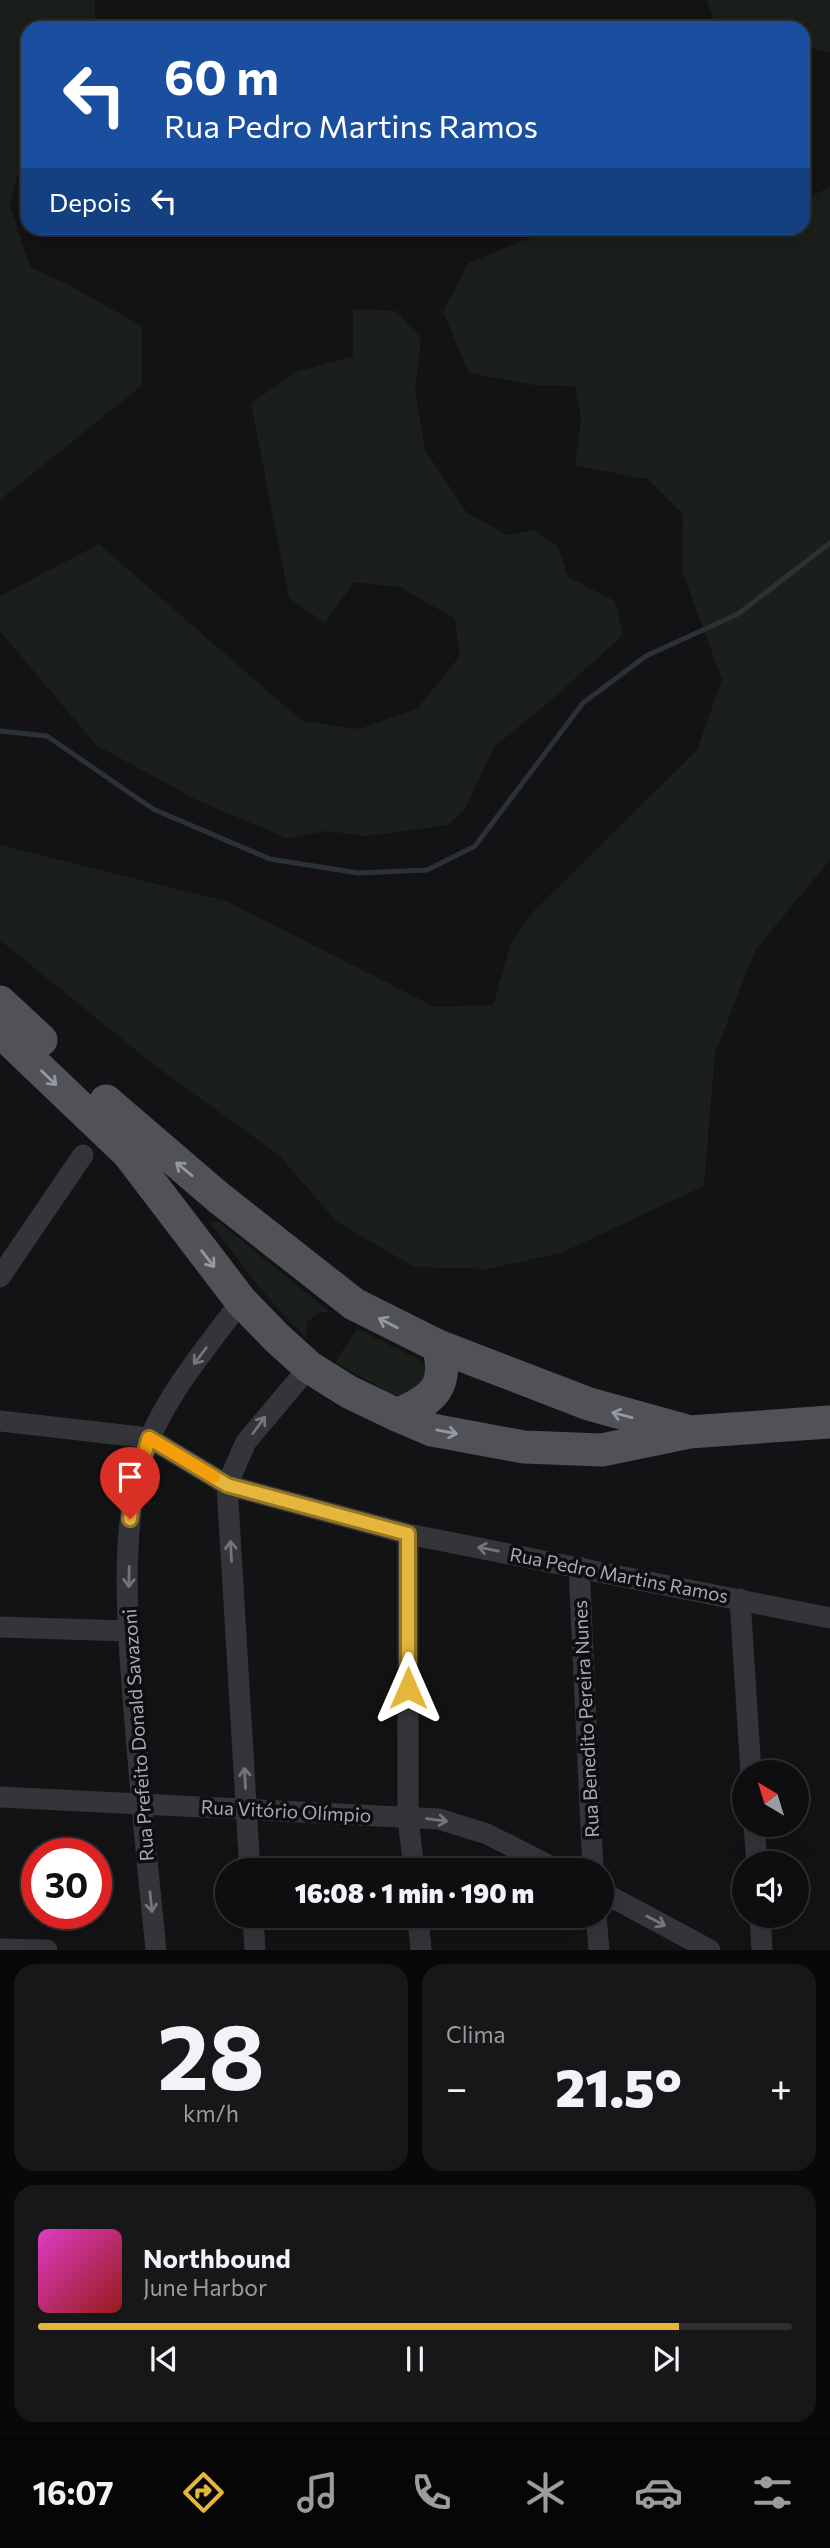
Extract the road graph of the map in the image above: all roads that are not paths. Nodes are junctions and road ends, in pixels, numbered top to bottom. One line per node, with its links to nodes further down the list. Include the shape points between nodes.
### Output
1 (3, 1014): 4 (main road, one-way to 4, via 128,1153); 5 (main road, one-way to 1, via 354,1304 132,1126)
2 (83, 1155): 3 (street)
3 (0, 1277)
4 (241, 1301): 6 (main road); 11 (street, Rua Prefeito Donald Savazoni, one-way to 11, via 177,1388)
5 (438, 1346): 7 (main road, via 439,1386 432,1397); 10 (main road, one-way to 5, via 589,1404)
6 (309, 1367): 7 (main road); 12 (street, one-way to 6, via 246,1442)
7 (397, 1415): 10 (main road, one-way to 10, via 432,1430 524,1447 615,1449)
8 (0, 1421): 11 (street)
9 (830, 1422): 10 (main road)
10 (689, 1432)
11 (149, 1438): 12 (street, Rua Pedro Martins Ramos); 18 (street, Rua Prefeito Donald Savazoni, one-way to 18, via 130,1519)
12 (227, 1485): 13 (street, Rua Pedro Martins Ramos); 22 (street, one-way to 12)
13 (408, 1534): 14 (street, Rua Pedro Martins Ramos, one-way to 13); 23 (street)
14 (579, 1567): 15 (street, Rua Pedro Martins Ramos); 27 (street, Rua Benedito Pereira Nunes)
15 (740, 1599): 16 (street, Rua Pedro Martins Ramos); 19 (street)
16 (830, 1618)
17 (0, 1627): 18 (street)
18 (127, 1631): 21 (street, Rua Prefeito Donald Savazoni)
19 (750, 1760)
20 (0, 1797): 21 (street, Rua Vitório Olímpio)
21 (141, 1802): 22 (street, Rua Vitório Olímpio); 35 (street, Rua Prefeito Donald Savazoni, one-way to 35)
22 (247, 1810): 23 (street, Rua Vitório Olímpio); 24 (street)
23 (408, 1817): 25 (street); 26 (street, Rua Vitório Olímpio, one-way to 26, via 465,1825)
24 (249, 1858)
25 (413, 1858)
26 (533, 1858)
27 (592, 1858)
28 (614, 1898): 39 (street, one-way to 39)
29 (254, 1928): 36 (street)
30 (419, 1928): 37 (street)
31 (597, 1928): 38 (street)
32 (761, 1928): 40 (street)
33 (0, 1949): 34 (street)
34 (47, 1950)
35 (156, 1950)
36 (255, 1950)
37 (421, 1950)
38 (598, 1950)
39 (710, 1950)
40 (762, 1950)

